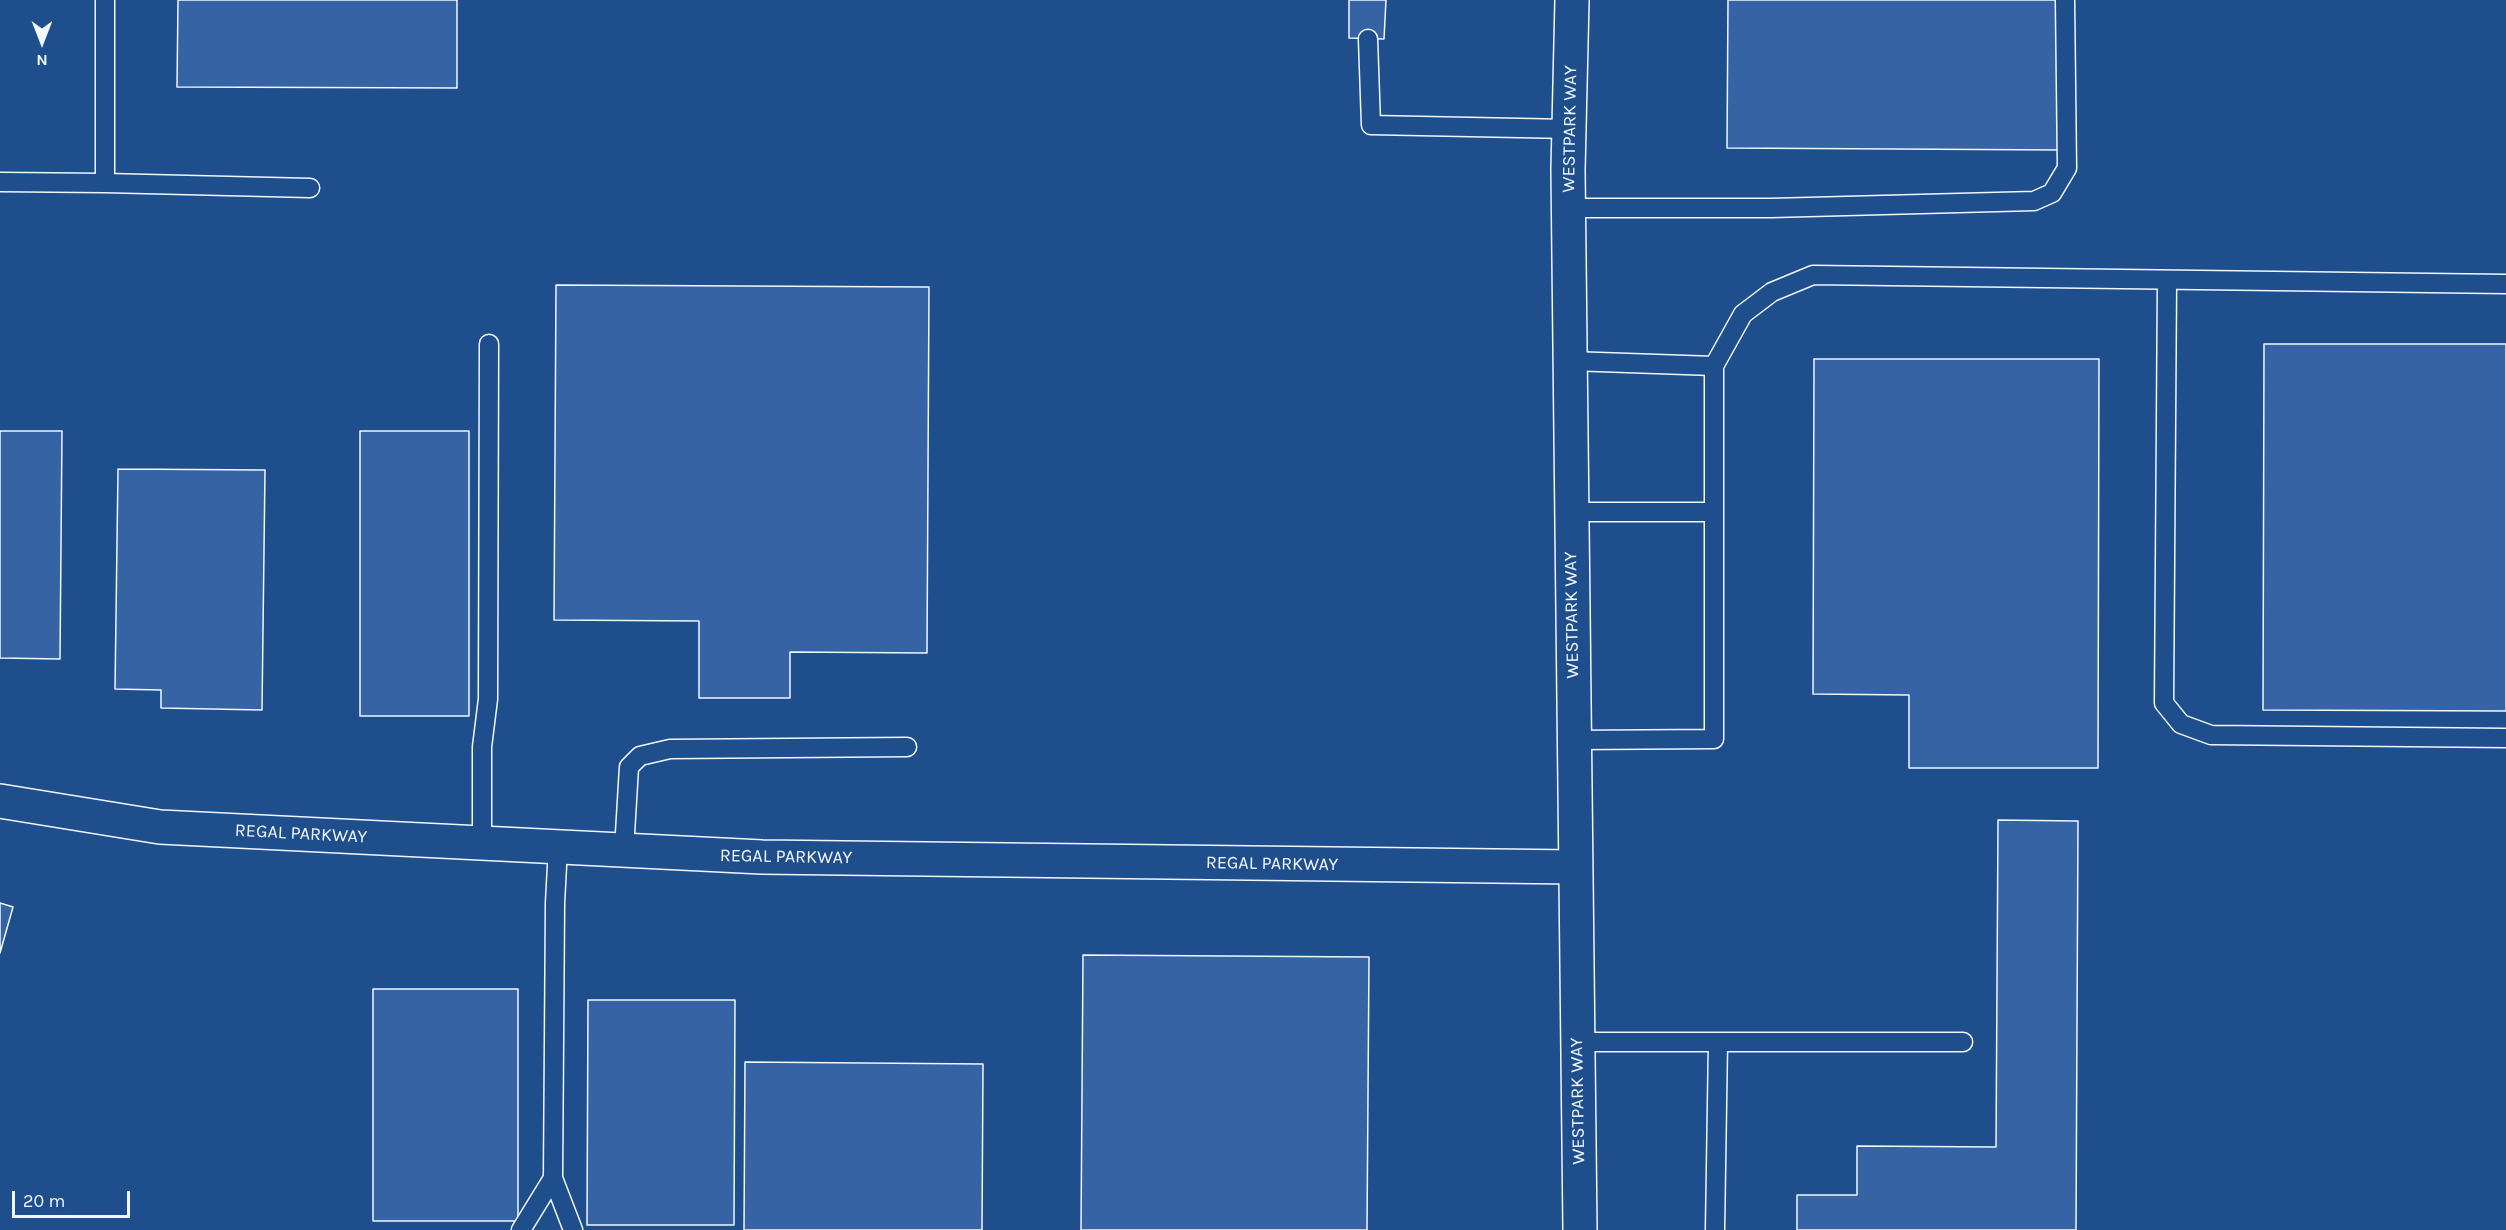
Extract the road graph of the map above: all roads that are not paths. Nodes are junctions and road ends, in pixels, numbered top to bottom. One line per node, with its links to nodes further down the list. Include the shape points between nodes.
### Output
1 (105, 0): 7 (lane)
2 (1572, 0): 5 (street, WESTPARK WAY)
3 (2065, 0): 9 (lane, via 2067,168 2052,193 2034,201 1771,208)
4 (1368, 39): 5 (lane, via 1371,125)
5 (1569, 129): 9 (street, WESTPARK WAY)
6 (0, 182): 7 (lane)
7 (105, 183): 8 (lane)
8 (310, 188)
9 (1568, 208): 13 (street, WESTPARK WAY)
10 (2168, 280): 11 (lane); 14 (lane, via 1813,275 1772,292 1743,314); 17 (lane, via 2164,703 2181,724 2211,735)
11 (2506, 284)
12 (489, 344): 21 (lane, via 488,699 482,762)
13 (1570, 361): 14 (lane); 15 (street, WESTPARK WAY)
14 (1714, 366): 16 (lane)
15 (1571, 512): 16 (lane); 18 (street, WESTPARK WAY)
16 (1714, 512): 18 (lane, via 1714,739)
17 (2506, 738)
18 (1574, 740): 24 (street, WESTPARK WAY)
19 (907, 747): 23 (lane, via 670,749 640,756 629,767)
20 (0, 801): 21 (street, REGAL PARKWAY, via 160,827)
21 (482, 843): 22 (street, REGAL PARKWAY)
22 (558, 847): 23 (street, REGAL PARKWAY); 28 (lane)
23 (624, 850): 24 (street, REGAL PARKWAY, via 762,857)
24 (1575, 867): 25 (street, WESTPARK WAY)
25 (1577, 1042): 26 (lane); 31 (street, WESTPARK WAY)
26 (1718, 1042): 27 (lane); 32 (lane)
27 (1963, 1042)
28 (553, 1178): 29 (lane); 30 (lane)
29 (521, 1230)
30 (573, 1230)
31 (1580, 1230)
32 (1715, 1230)

